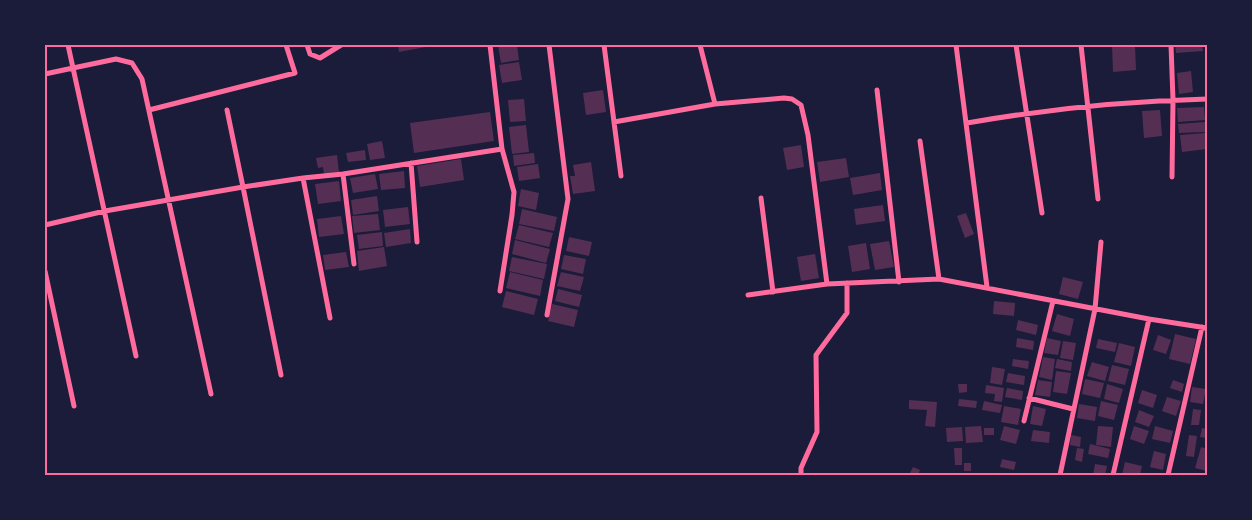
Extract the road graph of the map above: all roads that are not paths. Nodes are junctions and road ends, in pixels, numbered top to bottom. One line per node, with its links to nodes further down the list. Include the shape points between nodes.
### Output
1 (68, 45): 13 (street)
2 (286, 45): 20 (street, via 295,73)
3 (308, 45): 4 (street, via 310,54 320,58)
4 (341, 45)
5 (490, 45): 26 (street)
6 (549, 45): 53 (street, via 568,199)
7 (604, 45): 23 (street)
8 (700, 45): 18 (street)
9 (956, 45): 24 (street)
10 (1016, 45): 22 (street)
11 (1081, 45): 19 (street)
12 (1170, 45): 17 (street)
13 (73, 68): 14 (street); 20 (street, via 116,59 132,63 142,79); 36 (street)
14 (45, 74)
15 (877, 90): 44 (street)
16 (1207, 99): 17 (street)
17 (1173, 100): 19 (street); 31 (street)
18 (715, 104): 23 (street); 46 (street, via 784,98 801,105 808,135)
19 (1087, 106): 22 (street); 35 (street)
20 (149, 110): 34 (street)
21 (227, 110): 32 (street)
22 (1026, 113): 24 (street); 37 (street)
23 (614, 122): 29 (street)
24 (968, 123): 47 (street)
25 (920, 141): 43 (street)
26 (502, 149): 27 (street); 48 (street, via 514,192)
27 (411, 163): 28 (street); 39 (street)
28 (343, 174): 30 (street); 41 (street)
29 (621, 176)
30 (303, 178): 32 (street); 54 (street)
31 (1172, 178)
32 (243, 187): 34 (street); 58 (street)
33 (761, 198): 49 (street)
34 (169, 199): 36 (street); 59 (street)
35 (1098, 199)
36 (105, 211): 38 (street); 57 (street)
37 (1042, 213)
38 (45, 224)
39 (417, 242)
40 (1101, 242): 52 (street)
41 (354, 264)
42 (45, 271): 61 (street)
43 (939, 279): 44 (street); 47 (street)
44 (898, 282): 45 (street)
45 (847, 283): 46 (street); 64 (street, via 847,313 816,355 817,432)
46 (827, 284): 49 (street)
47 (987, 287): 51 (street)
48 (500, 291)
49 (773, 292): 50 (street)
50 (748, 295)
51 (1053, 301): 52 (street); 60 (street)
52 (1095, 309): 55 (street); 62 (street)
53 (546, 315)
54 (330, 318)
55 (1149, 319): 56 (street); 66 (street)
56 (1205, 328): 67 (street)
57 (136, 356)
58 (281, 375)
59 (212, 394)
60 (1029, 398): 62 (street); 63 (street)
61 (74, 406)
62 (1073, 409): 65 (street)
63 (1024, 421)
64 (801, 475)
65 (1060, 475)
66 (1112, 475)
67 (1168, 475)

